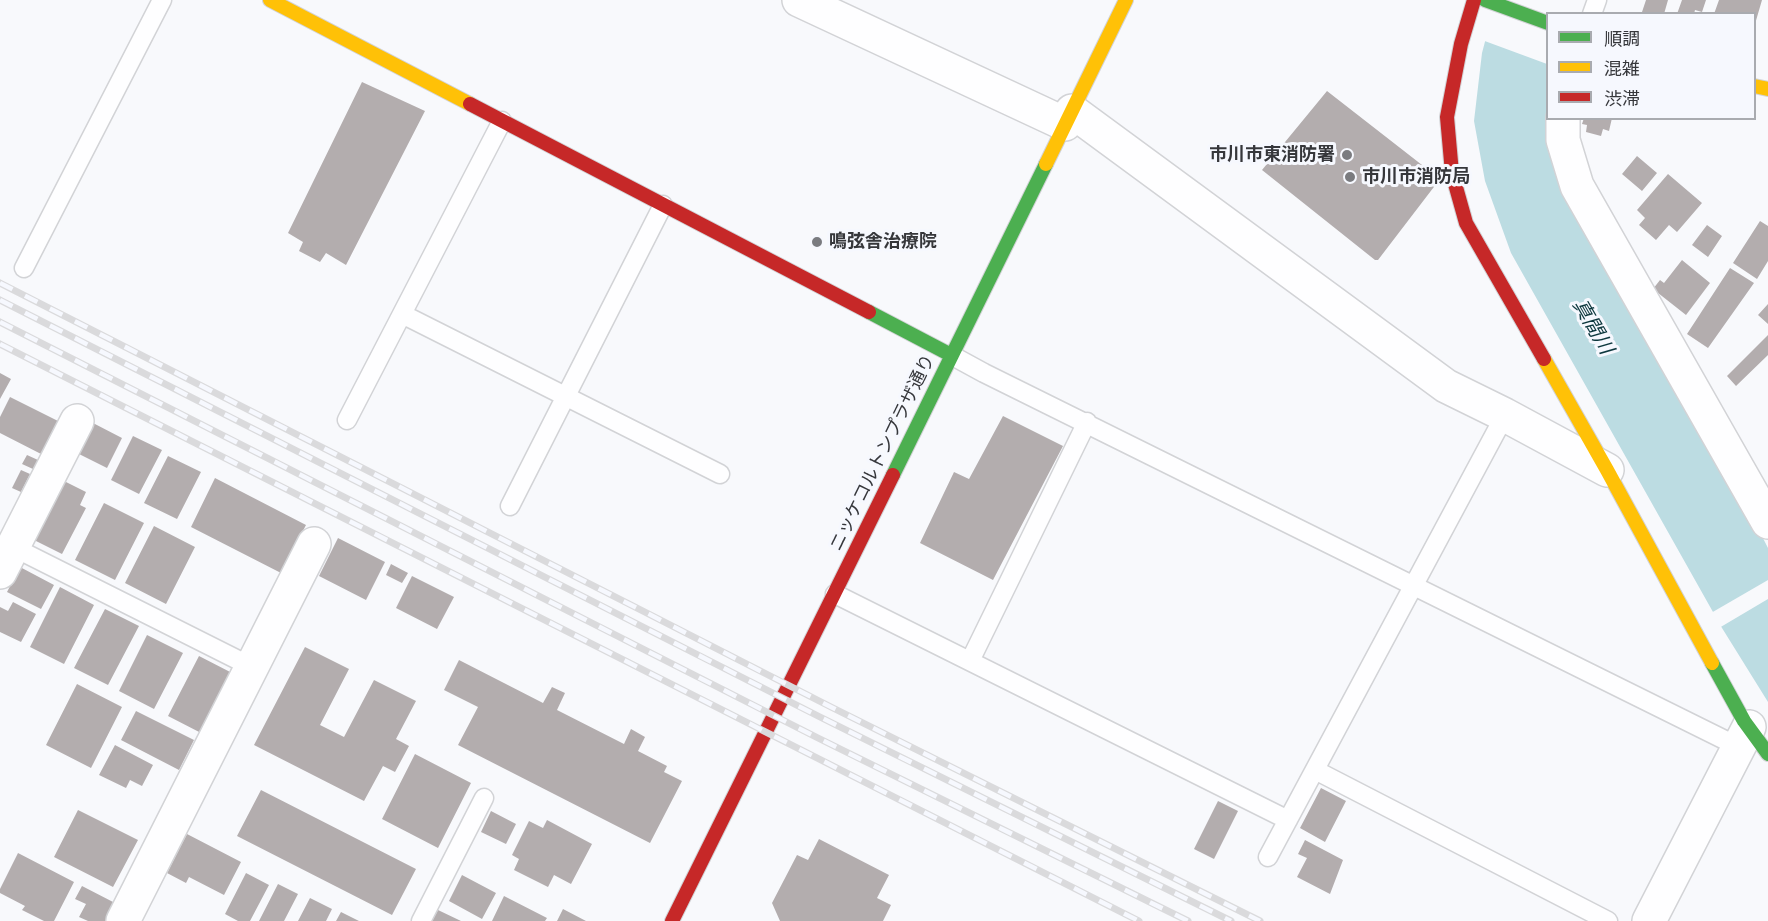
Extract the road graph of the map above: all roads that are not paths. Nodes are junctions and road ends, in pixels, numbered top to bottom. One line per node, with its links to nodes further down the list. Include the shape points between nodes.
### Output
1 (162, 0): 12 (lane)
2 (270, 0): 10 (main road)
3 (799, 0): 8 (street)
4 (1126, 0): 8 (main road, ニッケコルトンプラザ通り)
5 (1474, 0): 20 (main road, via 1447,117 1452,173 1467,223)
6 (1485, 0): 7 (main road)
7 (1546, 22)
8 (1068, 118): 14 (main road, ニッケコルトンプラザ通り); 16 (street, via 1446,386)
9 (1563, 120): 23 (street, via 1563,140 1577,186)
10 (502, 121): 11 (main road); 13 (lane)
11 (663, 205): 14 (main road); 15 (lane)
12 (24, 268)
13 (402, 314): 15 (lane); 17 (lane)
14 (951, 355): 19 (lane); 27 (main road, ニッケコルトンプラザ通り)
15 (565, 396): 21 (lane); 22 (lane)
16 (1505, 415): 20 (street); 26 (lane)
17 (347, 420)
18 (77, 421): 25 (street)
19 (1087, 422): 26 (lane); 28 (lane)
20 (1607, 470): 30 (main road)
21 (720, 474)
22 (510, 506)
23 (1768, 522)
24 (314, 544): 29 (street)
25 (6, 560): 29 (lane)
26 (1414, 585): 30 (lane); 31 (lane)
27 (835, 594): 28 (lane); 37 (main road, ニッケコルトンプラザ通り)
28 (970, 661): 33 (lane)
29 (252, 667): 35 (street)
30 (1752, 743): 39 (street)
31 (1315, 770): 33 (lane); 38 (lane)
32 (484, 798): 36 (lane)
33 (1288, 820): 34 (lane)
34 (1268, 857)
35 (123, 921)
36 (421, 921)
37 (672, 921)
38 (1608, 921)
39 (1649, 921)

